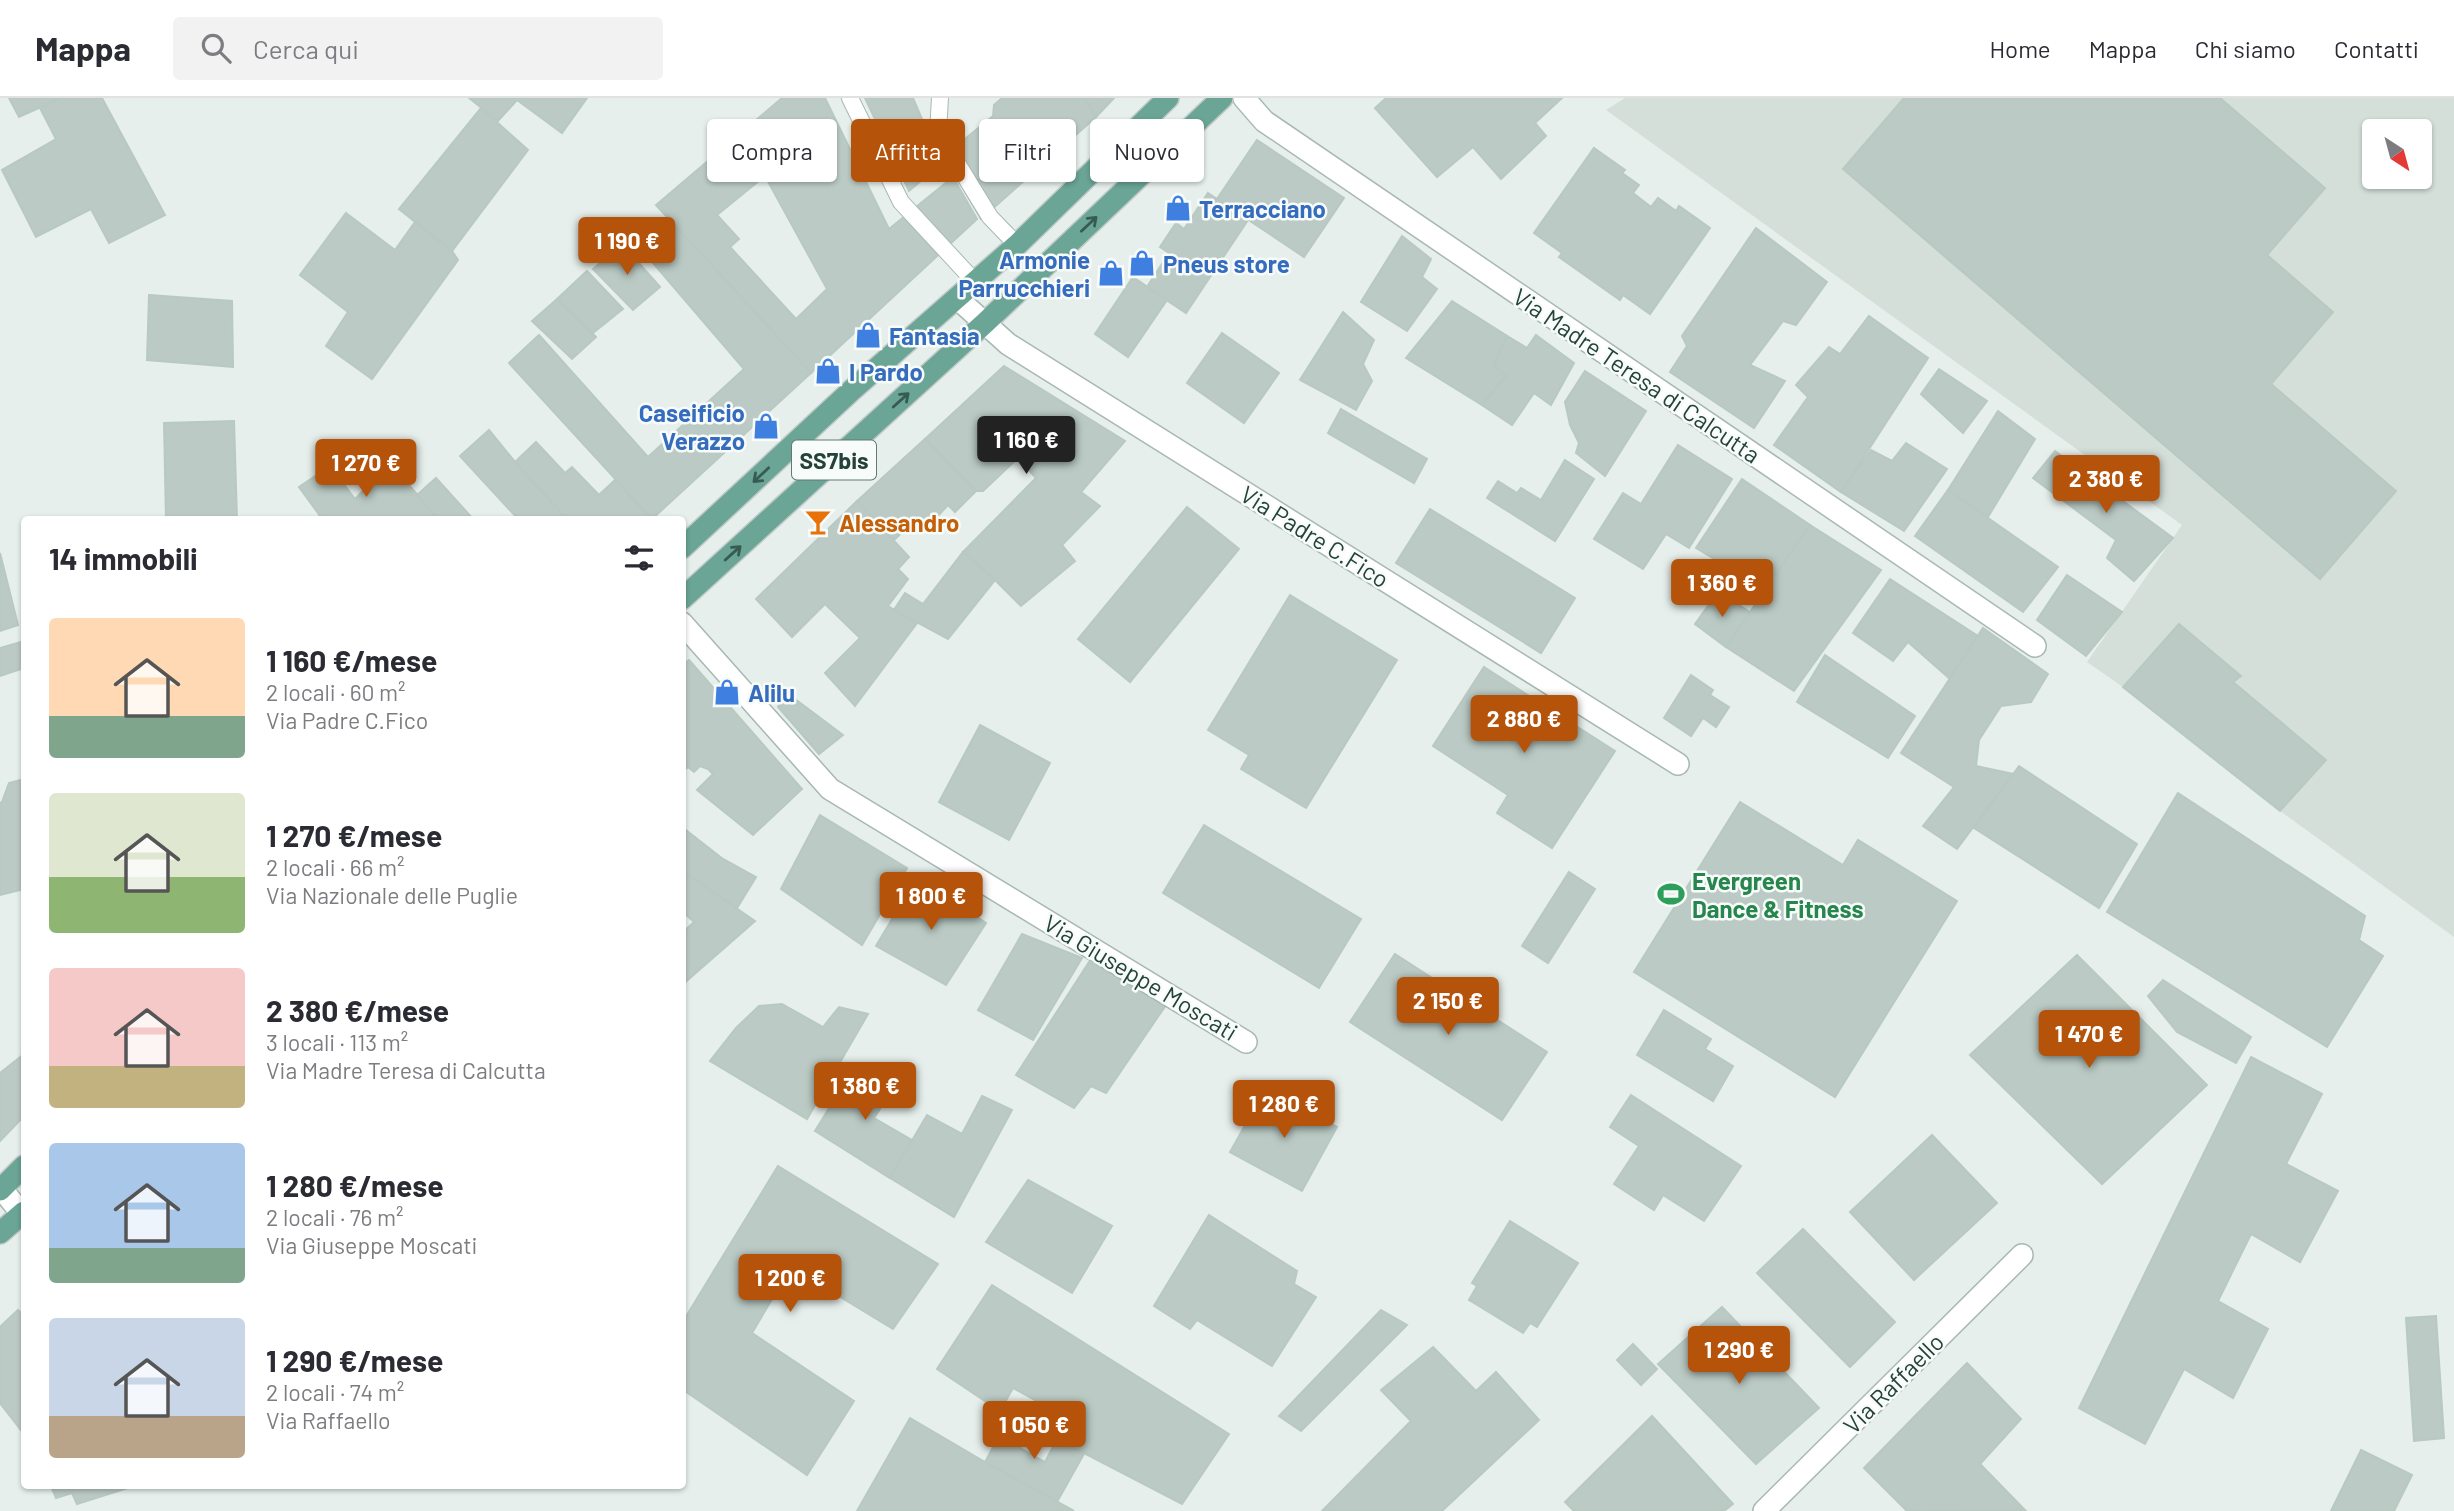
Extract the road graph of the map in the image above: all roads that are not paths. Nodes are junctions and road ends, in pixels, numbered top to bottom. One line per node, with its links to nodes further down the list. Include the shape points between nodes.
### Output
1 (850, 98): 7 (lane, via 901,202)
2 (940, 98): 6 (lane, via 938,132 990,217)
3 (1168, 98): 6 (main road, SS7bis)
4 (1222, 98): 9 (main road, SS7bis, one-way to 4)
5 (1244, 98): 13 (street, Via Madre Teresa di Calcutta, via 1264,121)
6 (1017, 245): 7 (main road, SS7bis)
7 (975, 282): 8 (main road, SS7bis)
8 (958, 299): 9 (street, Via Padre C.Fico); 10 (main road, SS7bis, one-way to 10)
9 (986, 321): 11 (main road, SS7bis, one-way to 9); 14 (street, Via Padre C.Fico, via 1008,344)
10 (686, 544)
11 (686, 595)
12 (686, 627): 15 (street, Via Giuseppe Moscati, via 830,789)
13 (2035, 646)
14 (1678, 764)
15 (1246, 1042)
16 (21, 1169): 17 (main road)
17 (0, 1188): 18 (street)
18 (21, 1211)
19 (21, 1215): 20 (main road)
20 (0, 1233)
21 (2022, 1255): 22 (street, Via Raffaello)
22 (1764, 1511)

